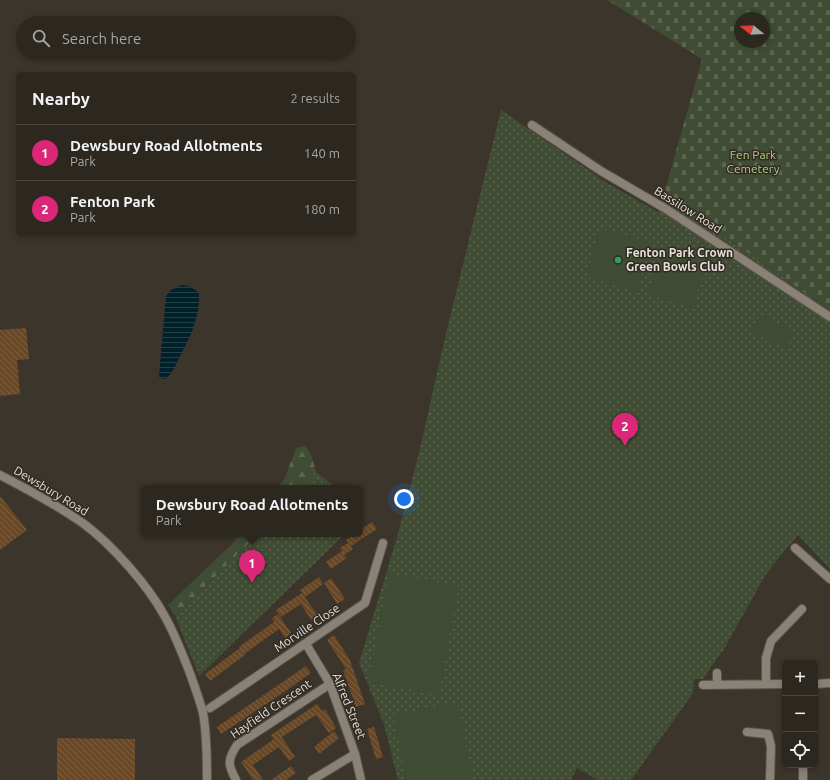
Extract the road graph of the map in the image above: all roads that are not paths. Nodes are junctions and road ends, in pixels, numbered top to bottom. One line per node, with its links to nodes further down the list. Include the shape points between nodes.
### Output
1 (532, 125): 2 (street, Bassilow Road)
2 (830, 317)
3 (0, 475): 21 (street, Dewsbury Road, via 43,497 84,524 129,568 164,614 184,657 203,713 207,746)
4 (383, 543): 8 (street, Morville Close, via 365,603)
5 (795, 548): 6 (street)
6 (830, 580)
7 (802, 609): 13 (street, via 771,641 766,658)
8 (306, 644): 11 (street, Alfred Street); 17 (street, Morville Close)
9 (716, 673): 12 (street)
10 (830, 683): 15 (street)
11 (330, 684): 19 (street, Alfred Street); 22 (street, Hayfield Crescent, via 237,745 231,753 230,761 230,768)
12 (717, 684): 13 (street); 16 (street)
13 (766, 684): 14 (street)
14 (782, 684)
15 (818, 684)
16 (703, 685)
17 (210, 708)
18 (747, 732): 25 (street, via 768,734 771,746)
19 (355, 754): 23 (street); 24 (street, Alfred Street)
20 (803, 768): 26 (street)
21 (207, 780)
22 (236, 780)
23 (312, 780)
24 (361, 780)
25 (770, 780)
26 (802, 780)

